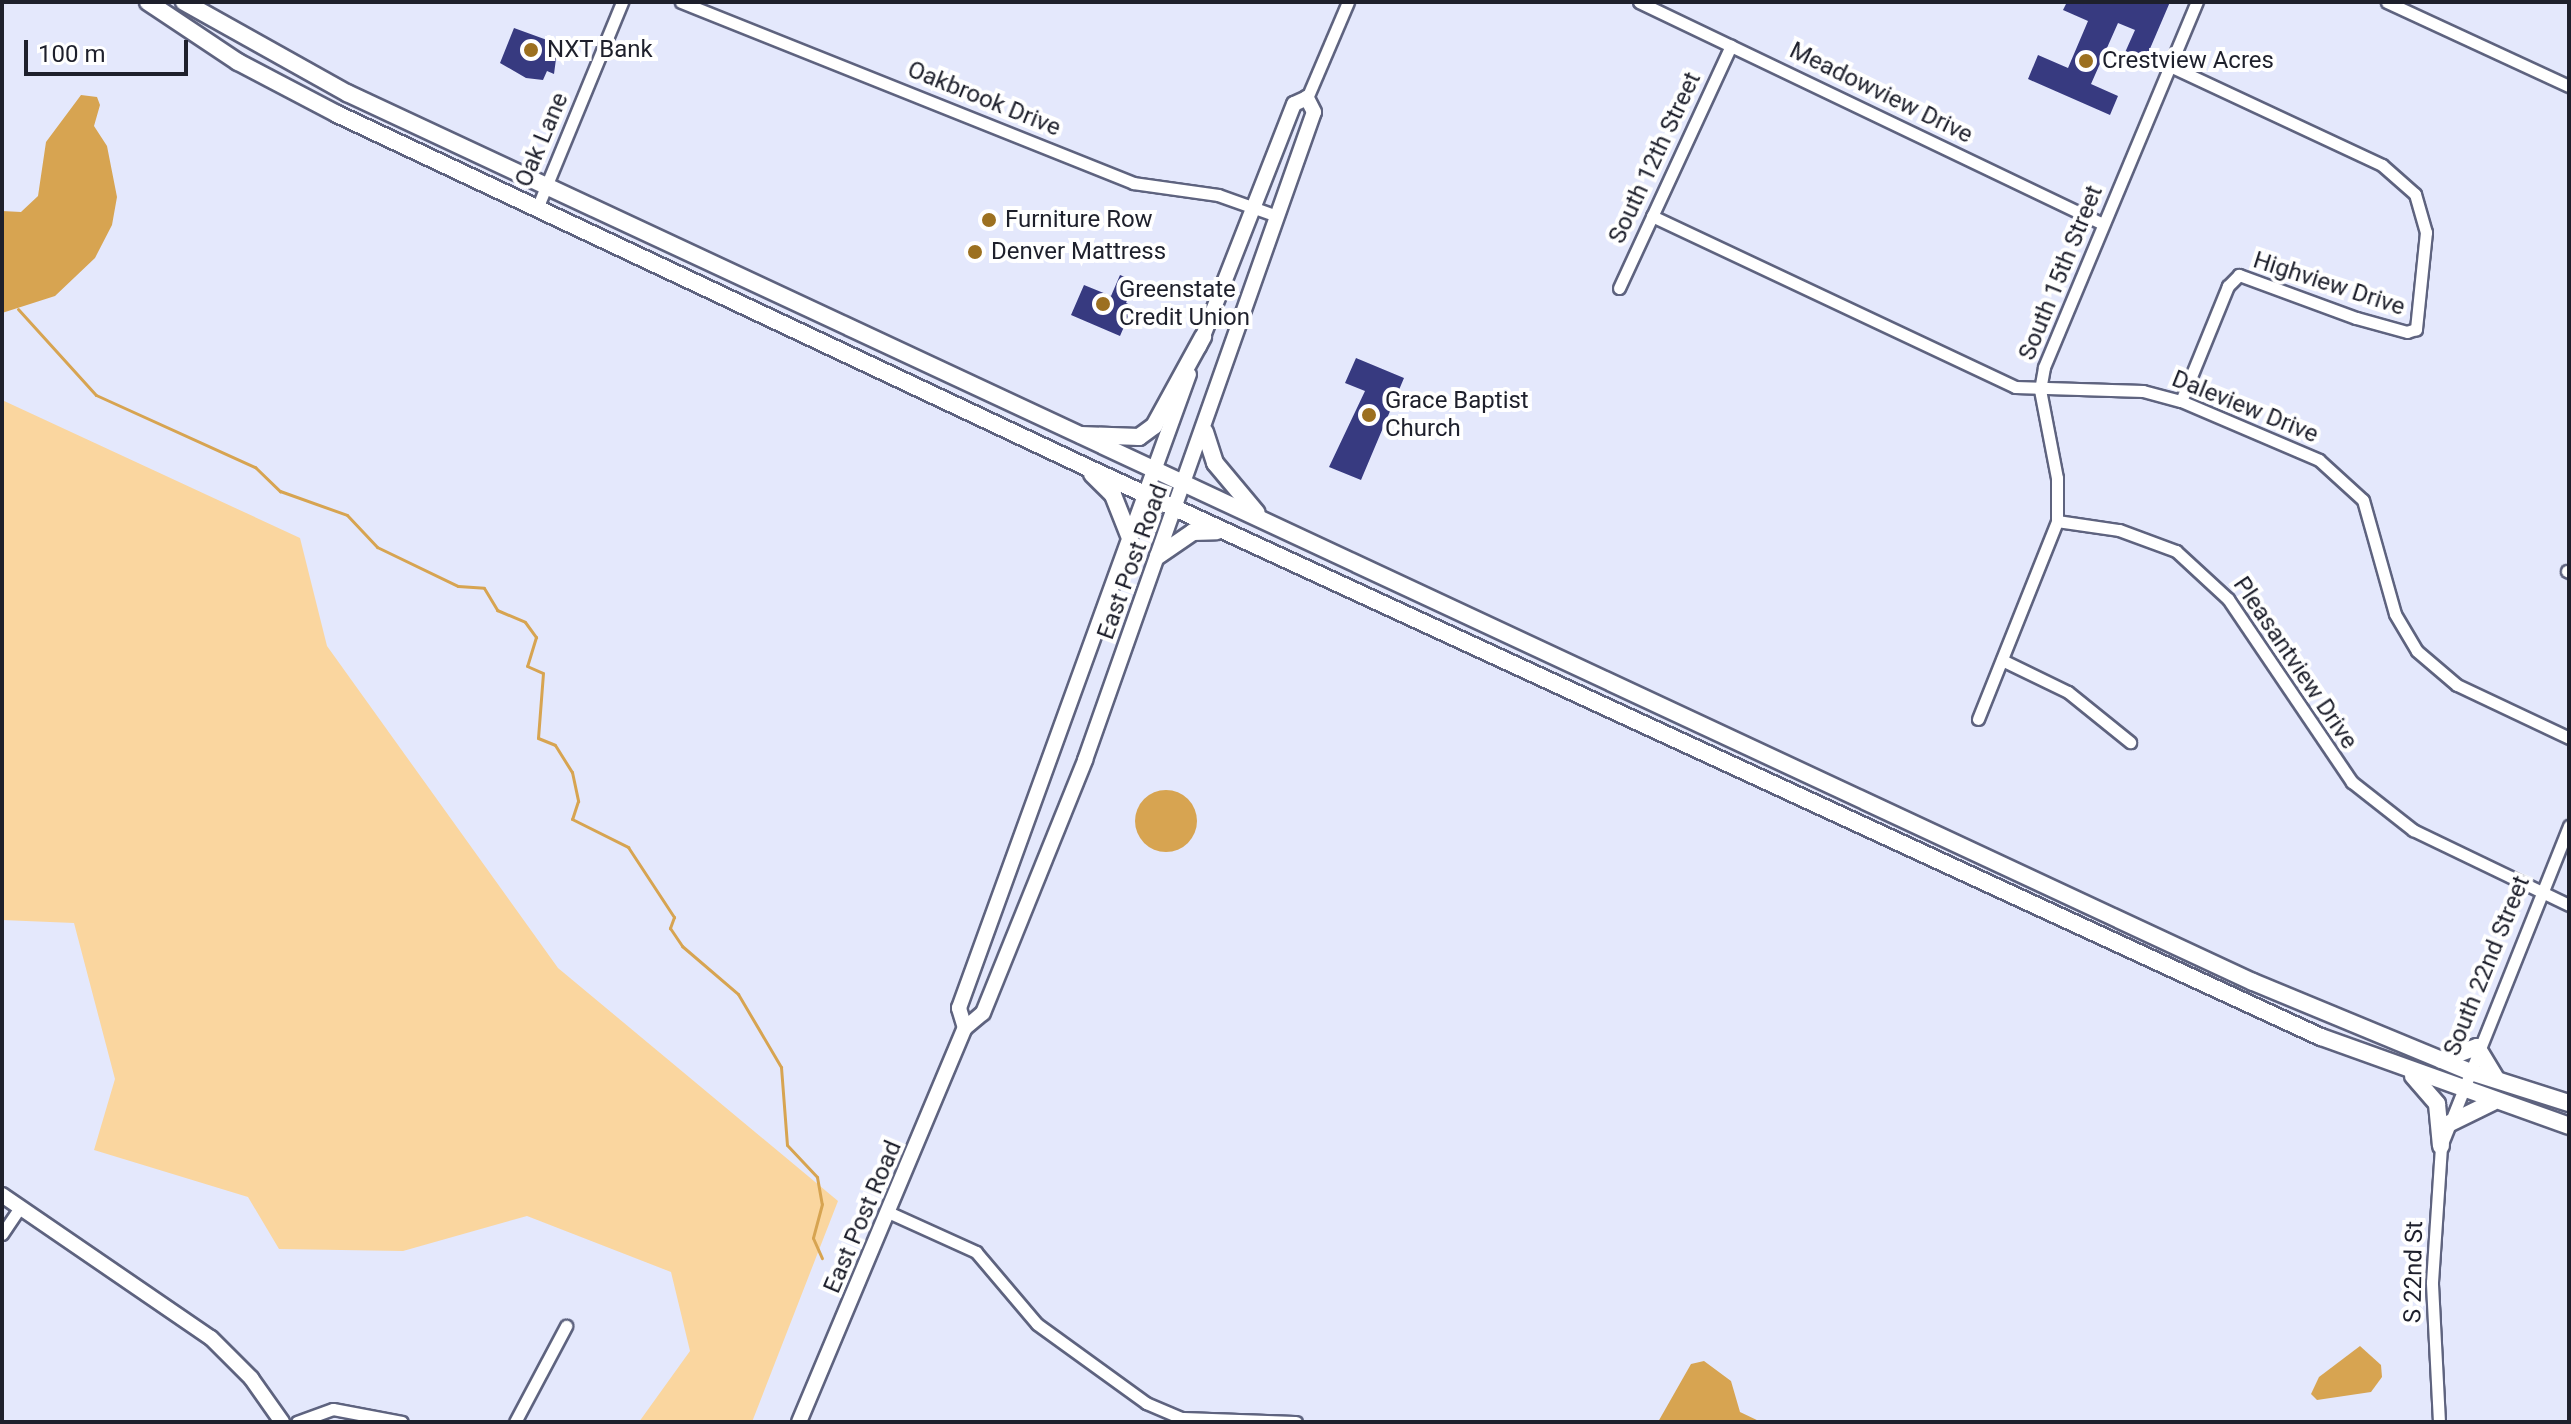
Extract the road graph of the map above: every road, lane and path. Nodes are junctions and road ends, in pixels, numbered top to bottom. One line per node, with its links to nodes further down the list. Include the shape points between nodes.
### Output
1 (148, 2): 14 (highway, via 284,87)
2 (184, 2): 13 (highway, via 296,69)
3 (622, 2): 13 (street, Oak Lane)
4 (681, 2): 15 (street, Oakbrook Drive, via 1133,183)
5 (1348, 2): 12 (street, East Post Road)
6 (1639, 2): 9 (street, Meadowview Drive)
7 (2197, 2): 10 (street, South 15th Street)
8 (2387, 2): 11 (street)
9 (1731, 46): 17 (street, South 12th Street); 18 (street, Meadowview Drive)
10 (2170, 66): 18 (street, South 15th Street); 22 (street, Highview Drive, via 2382,165 2415,194 2426,232 2416,329 2407,332 2356,318 2239,275 2228,286)
11 (2569, 86)
12 (1307, 98): 15 (main road, East Post Road, via 1294,104); 16 (main road, East Post Road, via 1314,112)
13 (547, 187): 14 (street, Oak Lane); 24 (highway)
14 (538, 206): 25 (highway)
15 (1253, 206): 16 (street, Oakbrook Drive); 20 (main road, East Post Road)
16 (1277, 216): 23 (main road, East Post Road)
17 (1652, 216): 19 (street, South 12th Street); 21 (street, Daleview Drive, via 2015,387)
18 (2103, 224): 21 (street, South 15th Street)
19 (1619, 288)
20 (1203, 337): 24 (highway, via 1154,426 1139,437); 26 (main road, East Post Road)
21 (2040, 390): 22 (street, Daleview Drive, via 2101,386); 30 (street, South 15th Street, via 2057,478)
22 (2181, 401): 37 (street, Daleview Drive, via 2336,471 2371,516 2395,614 2417,651 2457,685)
23 (1205, 432): 27 (main road, East Post Road); 31 (highway, via 1207,449 1226,480)
24 (1071, 435): 26 (highway)
25 (1086, 467): 28 (highway); 33 (highway, via 1113,495)
26 (1153, 471): 27 (highway); 28 (main road, East Post Road)
27 (1185, 485): 29 (main road, East Post Road); 31 (highway)
28 (1145, 494): 29 (highway); 33 (main road, East Post Road)
29 (1176, 509): 32 (highway); 34 (main road, East Post Road)
30 (2057, 521): 35 (street, South 15th Street); 40 (street, Pleasantview Drive, via 2147,537 2206,574 2352,782 2413,830)
31 (1267, 523): 44 (highway, via 2253,982)
32 (1225, 532): 34 (highway, via 1202,529); 45 (highway, via 2244,1003)
33 (1130, 538): 42 (main road, East Post Road, via 959,1008)
34 (1158, 556): 42 (main road, East Post Road, via 1036,887 983,1013)
35 (2002, 660): 36 (street, South 15th Street); 38 (street, via 2068,692)
36 (1978, 719)
37 (2569, 738)
38 (2130, 742)
39 (2569, 826): 40 (street, South 22nd Street)
40 (2541, 892): 41 (street, Pleasantview Drive); 43 (street, South 22nd Street)
41 (2569, 905)
42 (965, 1028): 56 (main road, East Post Road)
43 (2477, 1047): 44 (highway); 46 (street, South 22nd Street); 47 (highway)
44 (2439, 1060): 46 (highway)
45 (2406, 1071): 48 (highway); 53 (highway, via 2437,1104)
46 (2468, 1071): 47 (highway); 48 (street, South 22nd Street)
47 (2497, 1080): 50 (highway)
48 (2459, 1091): 49 (highway); 51 (street, South 22nd Street)
49 (2494, 1102): 51 (highway); 52 (highway)
50 (2569, 1103)
51 (2448, 1124): 53 (street, S 22nd St)
52 (2569, 1126)
53 (2441, 1146): 65 (street, S 22nd St, via 2432,1282)
54 (2, 1195): 55 (main road)
55 (20, 1207): 57 (street); 59 (main road, via 211,1338 251,1378)
56 (888, 1212): 63 (main road, East Post Road); 64 (street, via 976,1252 1037,1324 1146,1403 1191,1420)
57 (2, 1234)
58 (566, 1326): 62 (street)
59 (282, 1422)
60 (297, 1422): 61 (street, via 333,1409)
61 (402, 1422)
62 (515, 1422)
63 (799, 1422)
64 (1296, 1422)
65 (2439, 1422)

